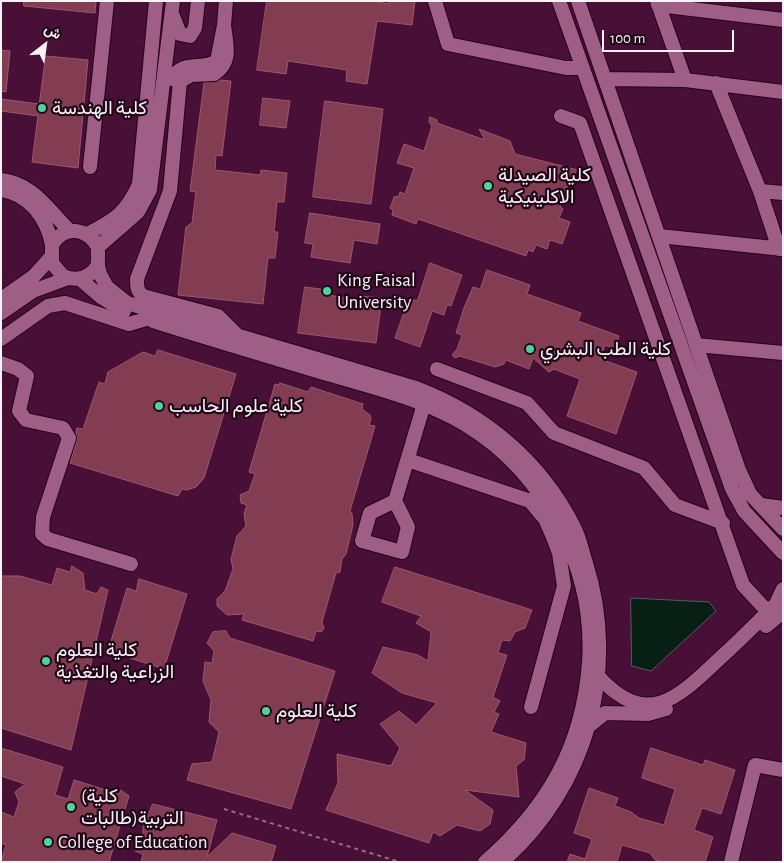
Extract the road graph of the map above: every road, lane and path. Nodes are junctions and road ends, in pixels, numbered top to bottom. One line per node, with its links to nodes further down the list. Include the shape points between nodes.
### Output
1 (107, 1): 18 (street)
2 (156, 1): 25 (street, via 139,184 130,204 116,217)
3 (198, 1): 9 (street, via 195,28 190,36 180,34)
4 (226, 1): 11 (street)
5 (434, 1): 12 (street, via 448,44 566,68)
6 (559, 1): 12 (street)
7 (578, 1): 13 (street)
8 (657, 3): 10 (street); 14 (street)
9 (173, 8): 23 (street, via 153,171 150,190)
10 (783, 20)
11 (224, 24): 23 (street, via 217,61 187,66 173,78 162,176 155,191); 35 (street, via 226,64 214,74 190,75 180,81 170,191 137,286 138,292 149,298 218,316)
12 (583, 68): 50 (street, via 732,489 744,511)
13 (605, 79): 14 (street); 26 (street)
14 (685, 80): 15 (street)
15 (716, 83): 16 (street); 21 (street)
16 (783, 92)
17 (561, 116): 48 (street, via 580,123)
18 (90, 167)
19 (1, 180): 24 (street, via 21,185 35,194)
20 (1, 190): 29 (street, via 20,196 31,204 49,231)
21 (760, 191): 22 (street); 28 (street)
22 (783, 193)
23 (143, 202): 27 (street, via 132,218)
24 (70, 231): 25 (street); 29 (street, via 59,236)
25 (87, 234): 27 (street)
26 (659, 236): 28 (street); 37 (street)
27 (98, 247): 30 (street)
28 (781, 249)
29 (51, 251): 31 (street, via 58,272); 32 (street, via 34,276)
30 (98, 265): 31 (street, via 90,274); 35 (street, via 107,287 127,303)
31 (74, 279): 33 (street, via 33,291); 34 (street, via 115,306)
32 (1, 299)
33 (1, 313)
34 (146, 319): 36 (street, via 129,324 65,303 48,306); 41 (street)
35 (238, 336): 55 (street, via 416,388 478,419 517,449 542,476 575,528 594,586 600,638)
36 (1, 339)
37 (696, 345): 38 (street); 45 (street, via 739,470 750,494)
38 (783, 353)
39 (1, 362): 51 (street, via 27,376 19,412 26,420 63,428 69,438 43,516 42,534 48,539)
40 (437, 370): 48 (street, via 527,403 554,433 644,468 675,505)
41 (424, 404): 42 (street); 46 (street, via 489,440 508,457)
42 (408, 460): 43 (street); 44 (street)
43 (395, 500)
44 (529, 500): 46 (street); 58 (street, via 553,537 564,586)
45 (761, 505): 47 (street); 49 (street)
46 (549, 507): 56 (street, via 575,562 589,618)
47 (783, 508)
48 (722, 523): 53 (street, via 744,585)
49 (783, 529)
50 (783, 553)
51 (131, 564)
52 (783, 588): 53 (street, via 776,604)
53 (768, 612): 57 (street, via 678,696 656,704)
54 (783, 612): 57 (street, via 690,696 672,708 648,714)
55 (598, 676): 56 (street); 57 (street)
56 (590, 699): 57 (street); 59 (street); 63 (street, via 567,758 542,802)
57 (623, 705): 59 (street)
58 (531, 707)
59 (589, 726): 64 (street, via 577,760 552,806)
60 (783, 770): 65 (street, via 755,765)
61 (224, 809): 62 (path)
62 (400, 862)
63 (485, 862)
64 (502, 862)
65 (731, 862)

